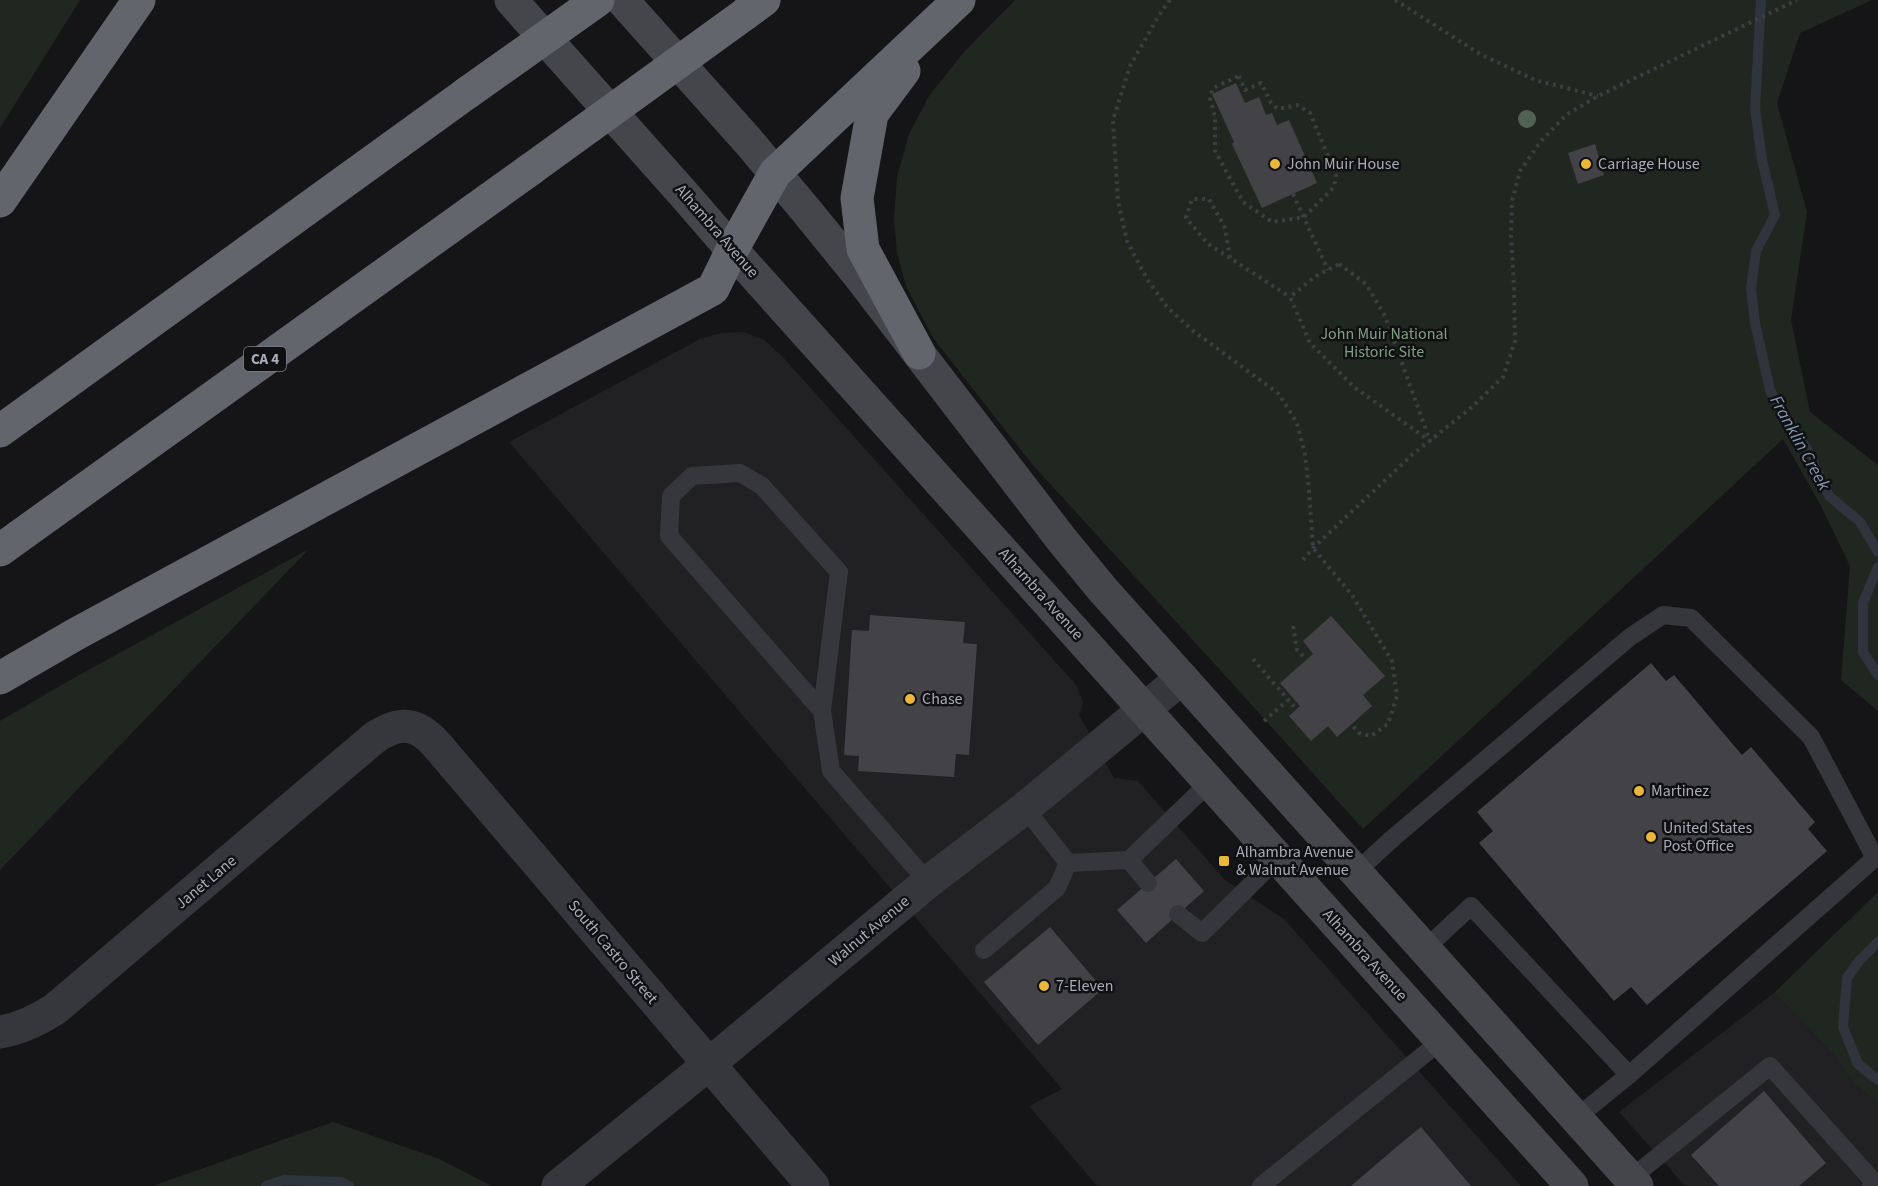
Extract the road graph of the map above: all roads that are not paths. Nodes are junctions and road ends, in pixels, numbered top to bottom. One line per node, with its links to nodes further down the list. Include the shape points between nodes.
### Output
1 (116, 0): 8 (highway)
2 (139, 0): 8 (highway)
3 (511, 0): 11 (main road, Alhambra Avenue)
4 (598, 0): 13 (highway, bridge)
5 (622, 0): 9 (main road)
6 (956, 2): 9 (highway); 12 (highway, via 872,114 857,198 863,249)
7 (754, 7): 14 (highway, CA 4, bridge)
8 (79, 86): 10 (highway)
9 (775, 173): 11 (highway); 12 (main road)
10 (0, 201)
11 (732, 250): 15 (highway, via 713,289); 17 (main road, Alhambra Avenue)
12 (919, 353): 16 (main road, via 1082,565)
13 (0, 430)
14 (0, 550)
15 (0, 678)
16 (1182, 678): 17 (street, Walnut Avenue); 25 (main road)
17 (1144, 709): 20 (main road, Alhambra Avenue); 21 (street, Walnut Avenue)
18 (822, 711): 18 (lane, via 839,572 762,486 740,473 692,476 671,496 669,536); 26 (lane, via 831,771)
19 (408, 726): 31 (street, Janet Lane, via 374,738 55,1009 36,1021); 33 (street, South Castro Street, via 423,732 436,744)
20 (1210, 782): 22 (main road, Alhambra Avenue); 23 (lane)
21 (1025, 808): 24 (lane); 26 (street, Walnut Avenue)
22 (1278, 858): 28 (lane, via 1203,933); 32 (main road, Alhambra Avenue)
23 (1130, 860): 24 (lane); 27 (lane)
24 (1068, 863): 30 (lane, via 1057,888)
25 (1356, 872): 29 (main road); 34 (lane, via 1630,637 1663,615 1690,618 1811,737 1875,858)
26 (928, 882): 33 (street, Walnut Avenue)
27 (1148, 883)
28 (1178, 914)
29 (1425, 949): 34 (lane, via 1471,906); 35 (main road)
30 (984, 950)
31 (0, 1032)
32 (1442, 1040): 39 (lane); 40 (main road, Alhambra Avenue)
33 (709, 1064): 37 (street, Walnut Avenue); 38 (street, South Castro Street)
34 (1629, 1075): 35 (lane)
35 (1576, 1118): 36 (main road)
36 (1634, 1182): 41 (lane, via 1770,1066 1875,1183)
37 (558, 1186)
38 (813, 1186)
39 (1261, 1186)
40 (1572, 1186)
41 (1871, 1186)

